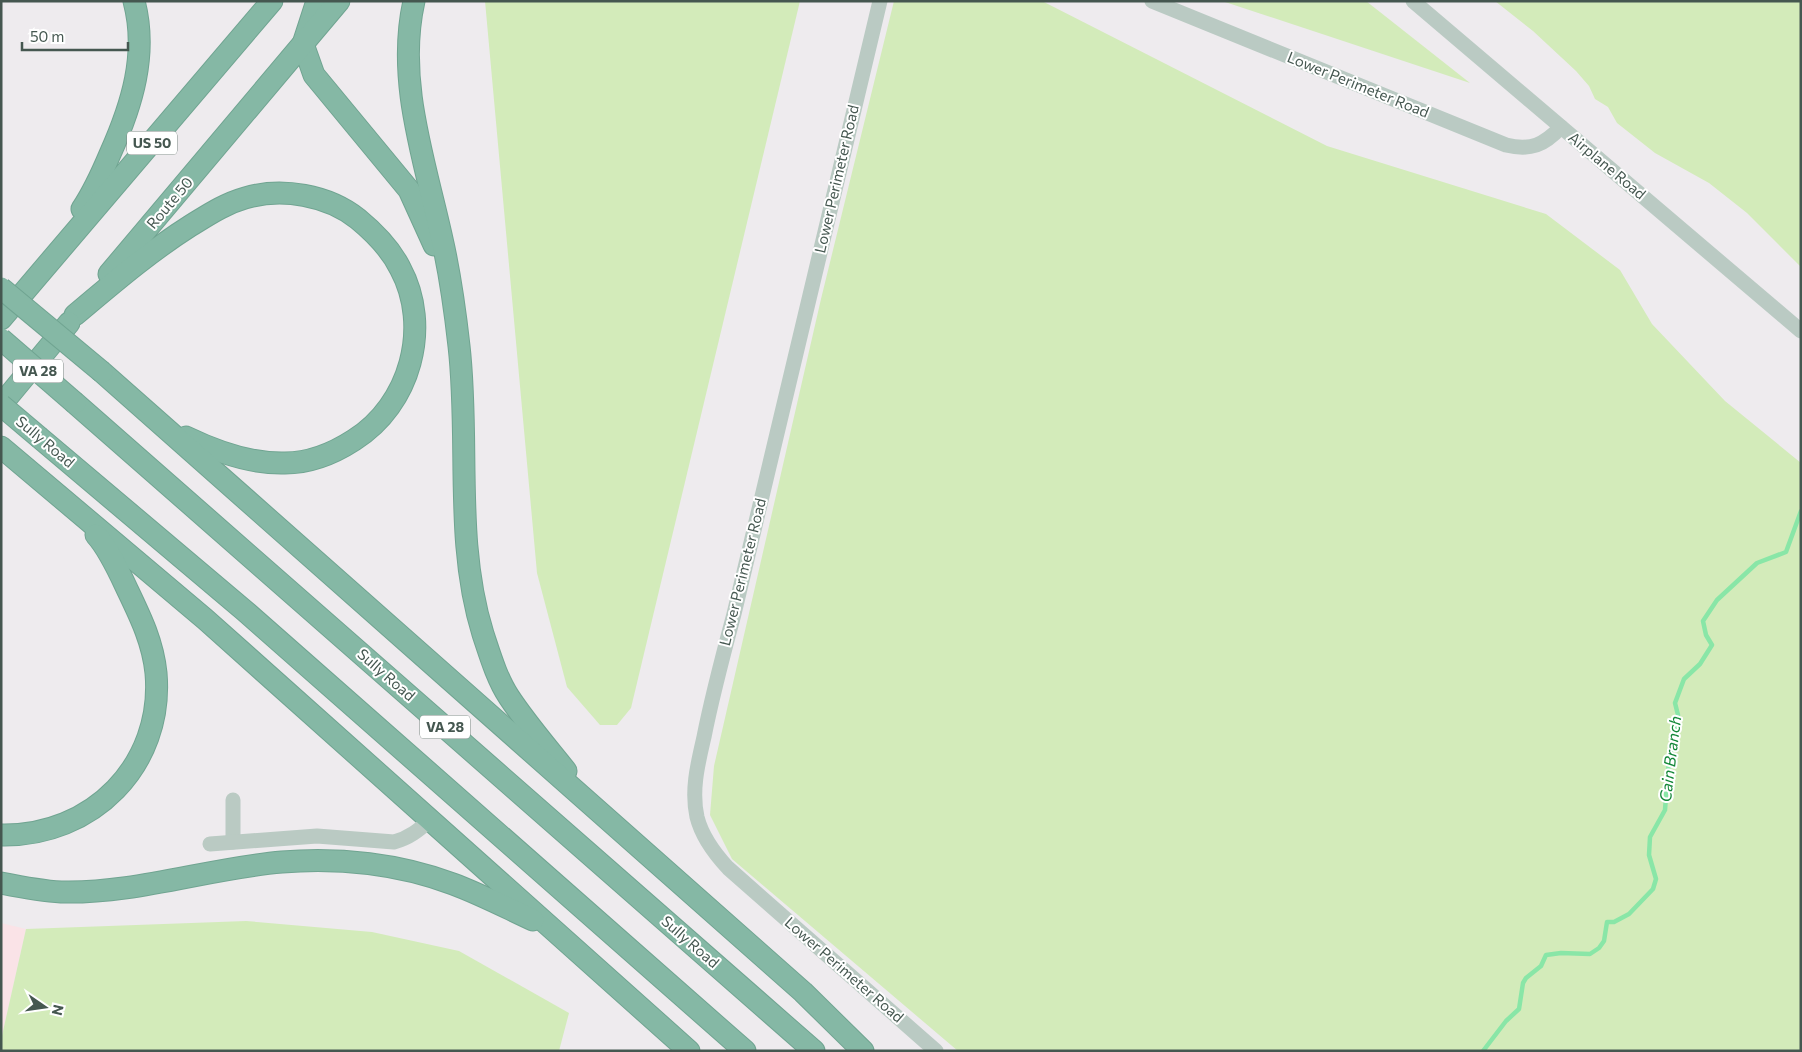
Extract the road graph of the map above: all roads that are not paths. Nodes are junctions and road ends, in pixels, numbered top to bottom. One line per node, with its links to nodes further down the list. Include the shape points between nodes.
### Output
1 (134, 1): 11 (highway, via 140,45 137,73 122,129 94,191)
2 (272, 1): 11 (highway, US 50)
3 (317, 1): 9 (highway)
4 (340, 1): 9 (highway, Route 50)
5 (414, 1): 13 (highway, via 409,33 410,84)
6 (880, 1): 34 (street, Lower Perimeter Road, via 708,715 696,779 695,804 706,839 728,868)
7 (1152, 1): 10 (street, Lower Perimeter Road, via 1506,145 1518,148 1535,146 1549,139)
8 (1413, 1): 10 (street, Airplane Road)
9 (303, 44): 13 (highway, via 314,75 409,190 430,235); 14 (highway, Route 50)
10 (1561, 127): 16 (street, Airplane Road)
11 (31, 284): 15 (highway, US 50)
12 (1, 288): 19 (highway, bridge)
13 (454, 301): 23 (highway, via 460,349 466,536 469,569 484,634 508,696)
14 (75, 315): 18 (highway, Route 50); 19 (highway, via 165,242 220,207 245,198 288,194 325,201 351,214 384,243 407,283 415,331 410,363 398,396 375,424 327,454 287,463 245,459 207,447)
15 (1, 319)
16 (1801, 331)
17 (1, 339): 32 (highway, Sully Road / VA 28, bridge)
18 (1, 405): 31 (highway, Sully Road / VA 28, bridge, via 245,611)
19 (162, 425): 23 (highway)
20 (1, 447): 21 (highway)
21 (49, 486): 24 (highway, via 205,619); 25 (highway, via 99,539 120,574 151,644 156,673 155,703 139,757 112,793 69,823 30,834)
22 (234, 800): 26 (street)
23 (602, 816): 33 (highway, via 803,992)
24 (430, 820): 26 (street, via 419,830 394,842 317,836); 29 (highway)
25 (1, 836)
26 (233, 842): 27 (street)
27 (210, 844)
28 (1, 883): 29 (highway, via 40,890 89,891 280,862 346,862 390,868 445,882)
29 (553, 929): 30 (highway)
30 (689, 1051)
31 (745, 1051)
32 (814, 1051)
33 (863, 1051)
34 (936, 1051)

